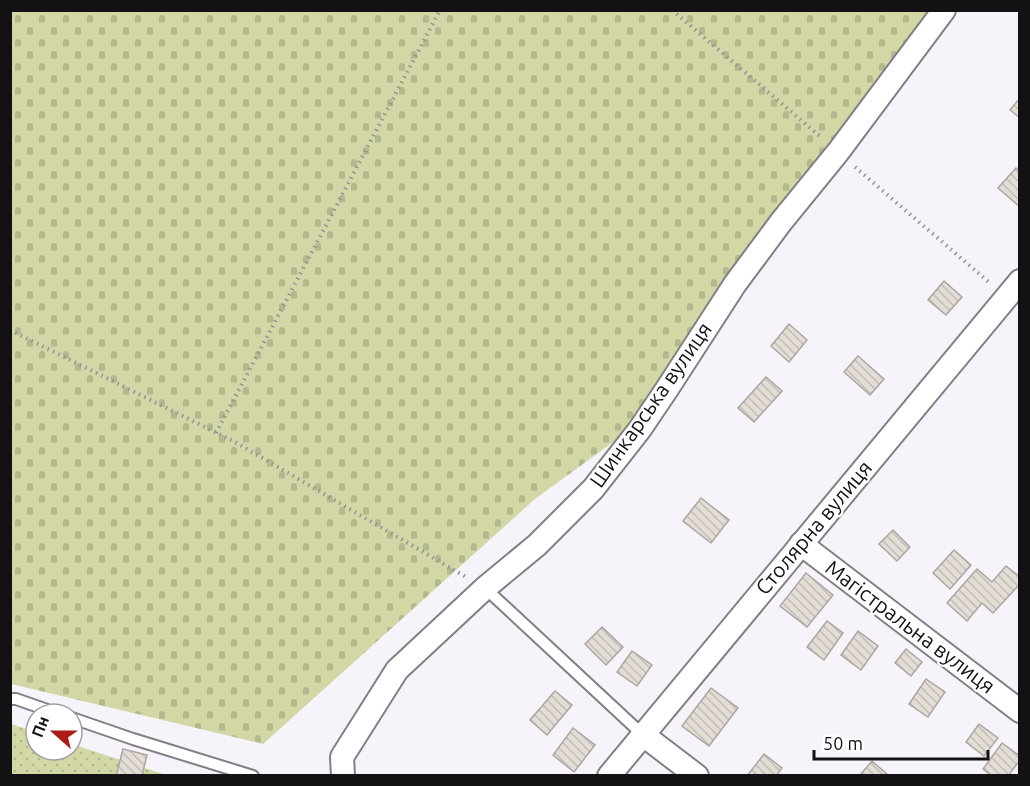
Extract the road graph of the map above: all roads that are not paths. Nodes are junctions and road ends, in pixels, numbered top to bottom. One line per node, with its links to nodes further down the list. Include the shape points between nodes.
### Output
1 (944, 10): 4 (street, Шинкарська вулиця, via 735,284 668,389 593,489)
2 (1015, 295): 3 (street, Столярна вулиця)
3 (801, 544): 7 (street, Магістральна вулиця); 9 (street, Столярна вулиця)
4 (485, 588): 9 (lane); 11 (street, Шинкарська вулиця, via 397,670 342,757)
5 (10, 699): 6 (lane)
6 (25, 702)
7 (1020, 711)
8 (84, 722): 10 (lane)
9 (642, 734): 12 (street, Столярна вулиця); 13 (street)
10 (253, 776)
11 (343, 776)
12 (609, 776)
13 (697, 776)

